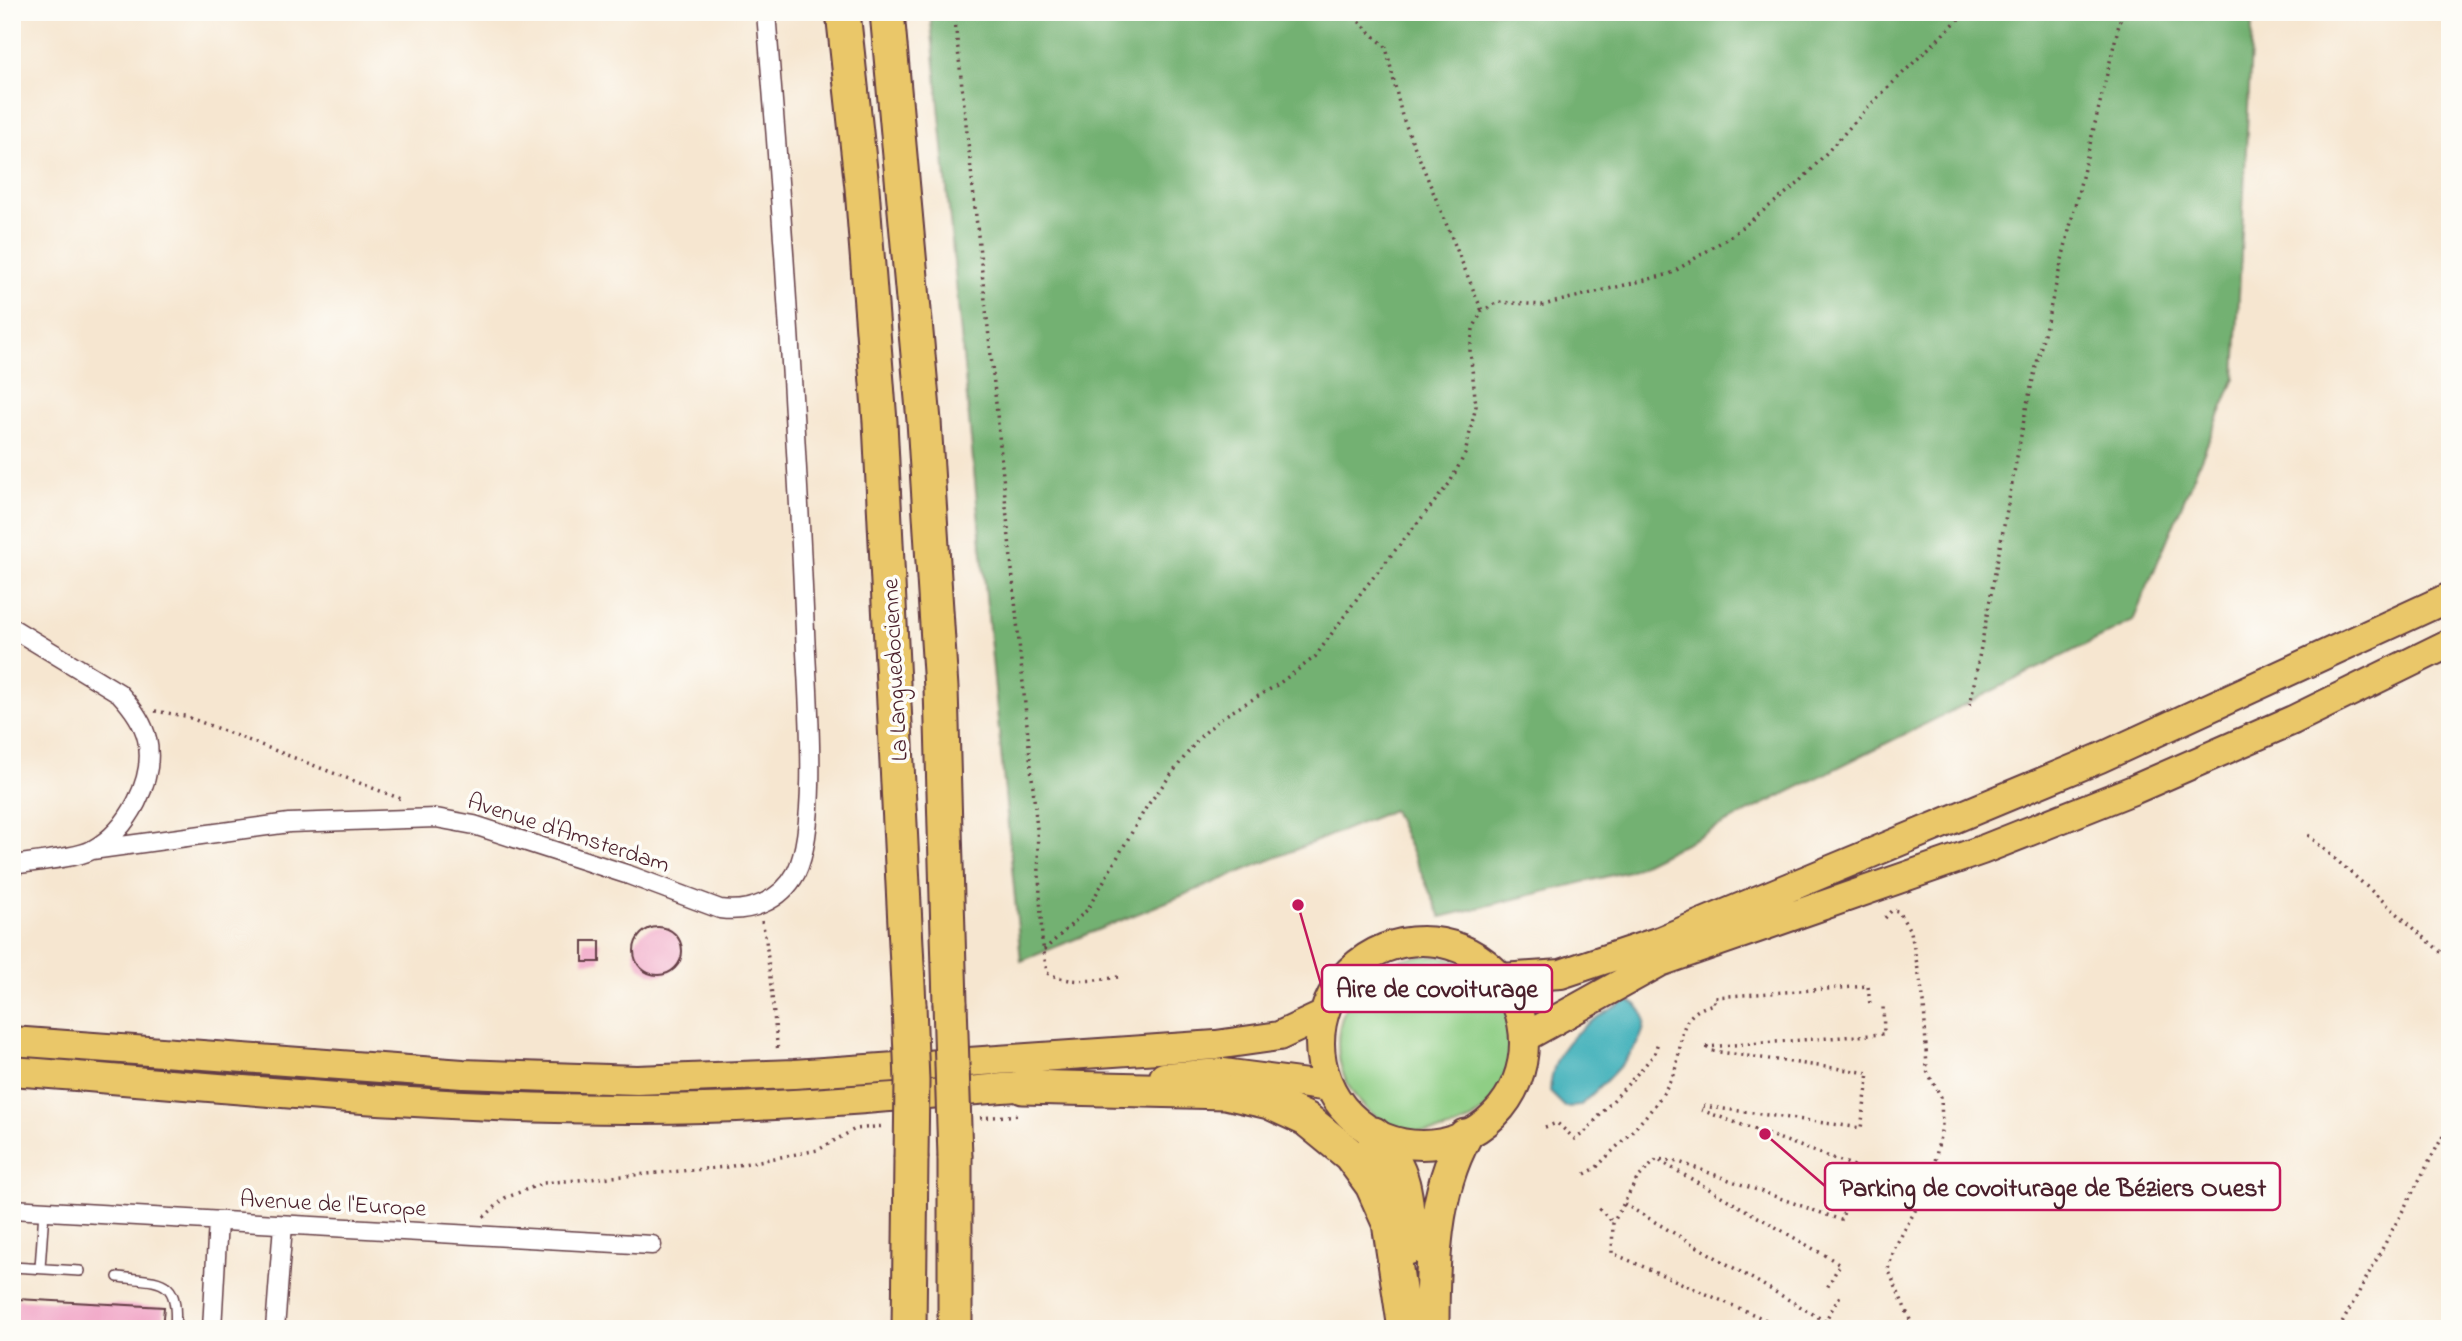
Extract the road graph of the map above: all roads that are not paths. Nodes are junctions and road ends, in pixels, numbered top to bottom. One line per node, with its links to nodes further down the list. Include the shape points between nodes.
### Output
1 (766, 12): 11 (street, Avenue d'Amsterdam, via 799,496 809,733 808,812 795,874 776,897 758,906 720,909 474,825 436,818 289,824)
2 (843, 12): 34 (highway, La Languedocienne, bridge, via 880,422 912,1081)
3 (887, 12): 35 (highway, La Languedocienne, bridge, via 941,688 955,1157)
4 (2450, 582): 9 (main road)
5 (2450, 597): 9 (main road)
6 (12, 628): 11 (street, Avenue d'Amsterdam, via 119,693 133,707 147,738 146,780 125,822)
7 (2450, 643): 10 (main road)
8 (2450, 664): 10 (main road, via 2354,704)
9 (2206, 711): 13 (main road, via 1660,941 1561,974)
10 (2293, 720): 15 (main road, via 1982,850 1660,962)
11 (92, 850): 12 (street, Avenue d'Amsterdam)
12 (12, 865)
13 (1501, 978): 14 (main road, via 1481,959 1457,946 1403,942 1376,951 1353,968 1335,990); 15 (main road, via 1518,1006)
14 (1324, 1015): 16 (main road, via 1279,1035 1216,1045 780,1075 637,1080 463,1074); 18 (main road, via 1321,1052)
15 (1524, 1037): 21 (main road, via 1522,1064 1513,1090 1498,1112)
16 (12, 1041)
17 (12, 1071): 19 (main road, via 452,1103 640,1109)
18 (1330, 1087): 19 (main road, via 1223,1073); 20 (main road, via 1348,1114)
19 (1025, 1100): 36 (highway, via 1226,1092 1269,1102 1307,1119 1350,1155 1372,1185 1389,1223)
20 (1374, 1134): 21 (main road, via 1404,1144 1434,1145); 36 (highway, via 1394,1157 1404,1187)
21 (1465, 1136): 37 (highway, via 1453,1157 1439,1218 1432,1265)
22 (12, 1209): 23 (street, Avenue de l'Europe)
23 (44, 1211): 24 (street, Avenue de l'Europe); 28 (lane)
24 (218, 1221): 25 (street, Avenue de l'Europe); 32 (street)
25 (283, 1225): 26 (street, Avenue de l'Europe); 33 (street)
26 (652, 1245)
27 (12, 1267): 28 (lane)
28 (40, 1268): 29 (lane)
29 (80, 1271)
30 (118, 1277): 31 (lane, via 170,1287 177,1303)
31 (175, 1329)
32 (212, 1329)
33 (275, 1329)
34 (909, 1329)
35 (955, 1329)
36 (1405, 1329)
37 (1432, 1329)

